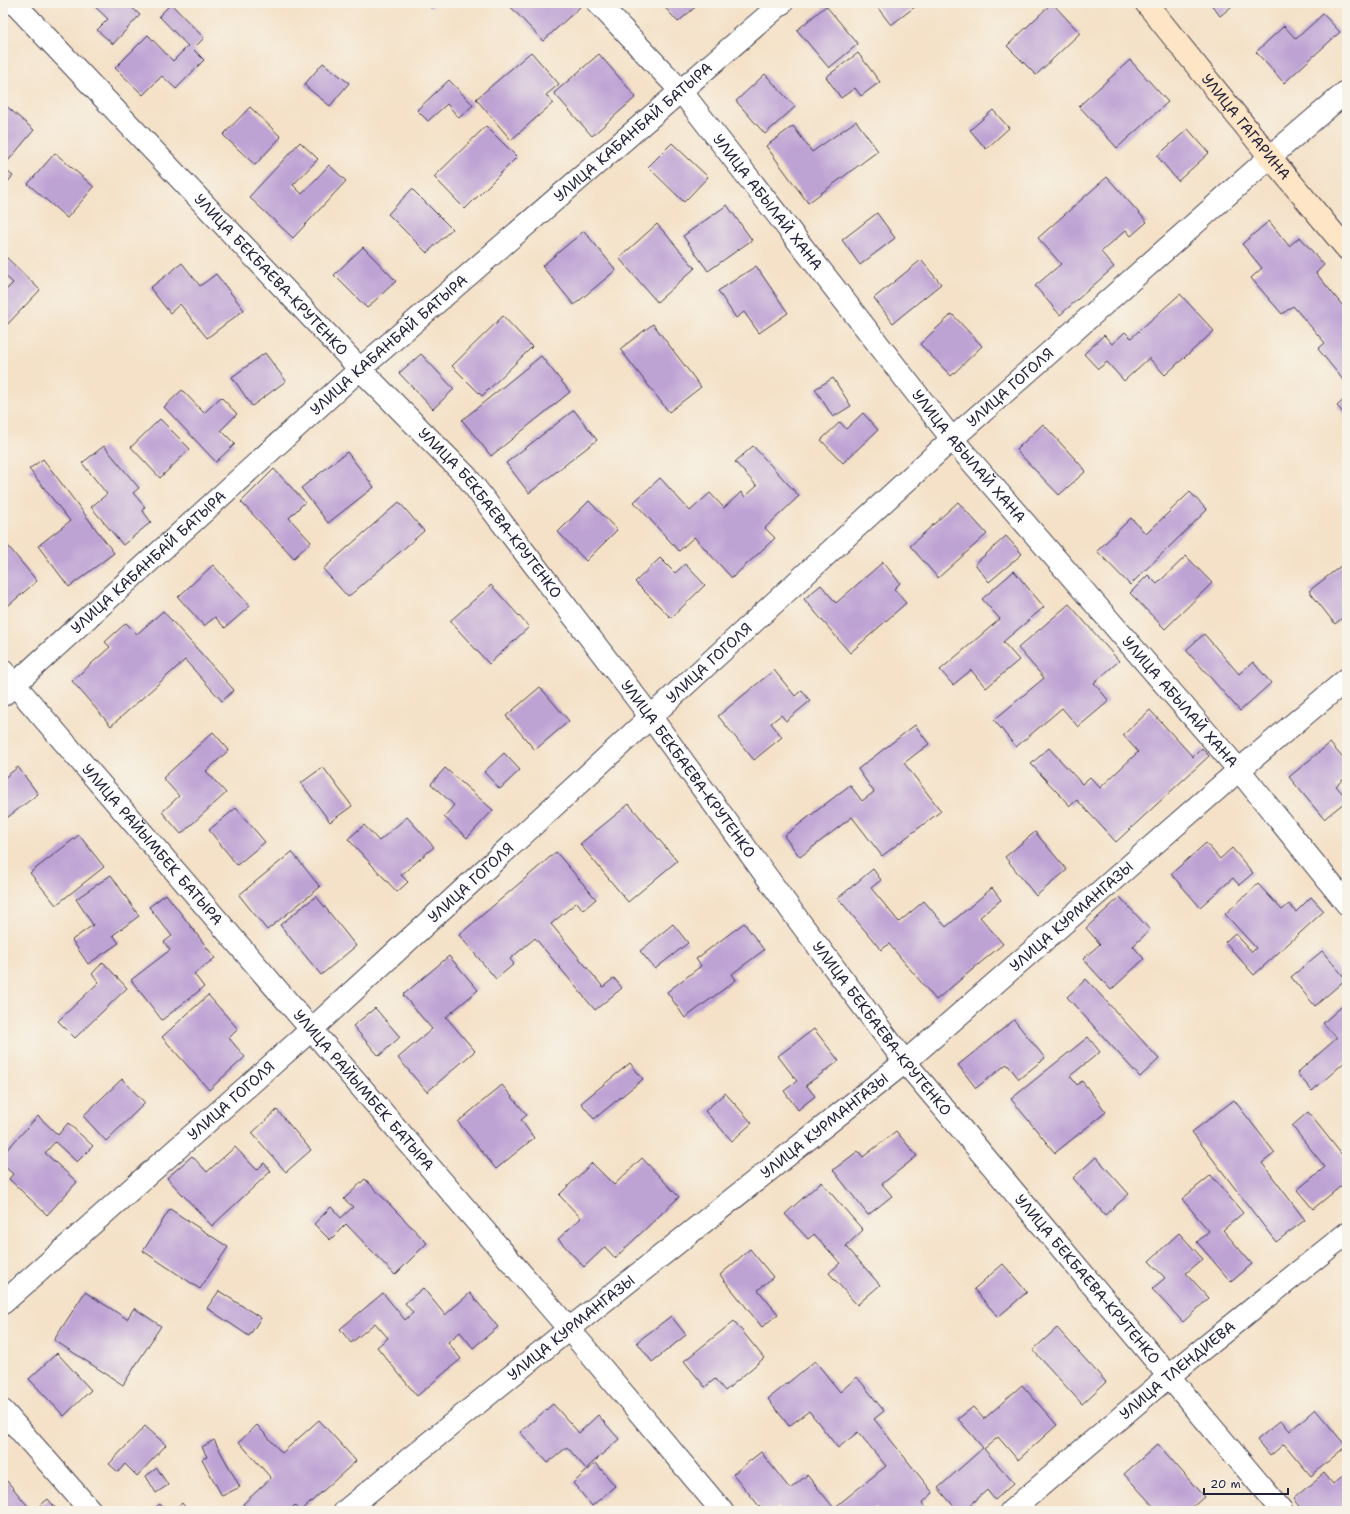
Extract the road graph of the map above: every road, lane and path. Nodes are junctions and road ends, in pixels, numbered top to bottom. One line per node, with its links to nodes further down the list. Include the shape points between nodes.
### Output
1 (14, 3): 9 (street, УЛИЦА БЕКБАЕВА-КРУТЕНКО)
2 (598, 3): 5 (street, УЛИЦА АБЫЛАЙ ХАНА)
3 (782, 3): 5 (street, УЛИЦА КАБАНБАЙ БАТЫРА)
4 (1146, 3): 7 (main road, УЛИЦА ГАГАРИНА)
5 (681, 91): 9 (street, УЛИЦА КАБАНБАЙ БАТЫРА); 10 (street, УЛИЦА АБЫЛАЙ ХАНА)
6 (1347, 91): 7 (street, УЛИЦА ГОГОЛЯ)
7 (1270, 157): 8 (main road, УЛИЦА ГАГАРИНА); 10 (street, УЛИЦА ГОГОЛЯ)
8 (1347, 249)
9 (360, 370): 12 (street, УЛИЦА КАБАНБАЙ БАТЫРА); 13 (street, УЛИЦА БЕКБАЕВА-КРУТЕНКО, via 467,478)
10 (952, 439): 13 (street, УЛИЦА ГОГОЛЯ); 14 (street, УЛИЦА АБЫЛАЙ ХАНА)
11 (1347, 679): 14 (street, УЛИЦА КУРМАНГАЗЫ)
12 (7, 684): 16 (street, УЛИЦА РАЙЫМБЕК БАТЫРА)
13 (650, 716): 16 (street, УЛИЦА ГОГОЛЯ); 17 (street, УЛИЦА БЕКБАЕВА-КРУТЕНКО)
14 (1239, 770): 15 (street, УЛИЦА АБЫЛАЙ ХАНА); 17 (street, УЛИЦА КУРМАНГАЗЫ)
15 (1347, 904)
16 (311, 1030): 19 (street, УЛИЦА ГОГОЛЯ); 20 (street, УЛИЦА РАЙЫМБЕК БАТЫРА)
17 (905, 1062): 20 (street, УЛИЦА КУРМАНГАЗЫ); 21 (street, УЛИЦА БЕКБАЕВА-КРУТЕНКО)
18 (1347, 1233): 21 (street, УЛИЦА ТЛЕНДИЕВА)
19 (5, 1298)
20 (569, 1329): 24 (street, УЛИЦА КУРМАНГАЗЫ); 25 (street, УЛИЦА РАЙЫМБЕК БАТЫРА)
21 (1169, 1376): 26 (street, УЛИЦА ТЛЕНДИЕВА); 27 (street, УЛИЦА БЕКБАЕВА-КРУТЕНКО)
22 (3, 1411): 23 (street)
23 (91, 1511)
24 (345, 1511)
25 (722, 1511)
26 (1011, 1511)
27 (1282, 1511)

